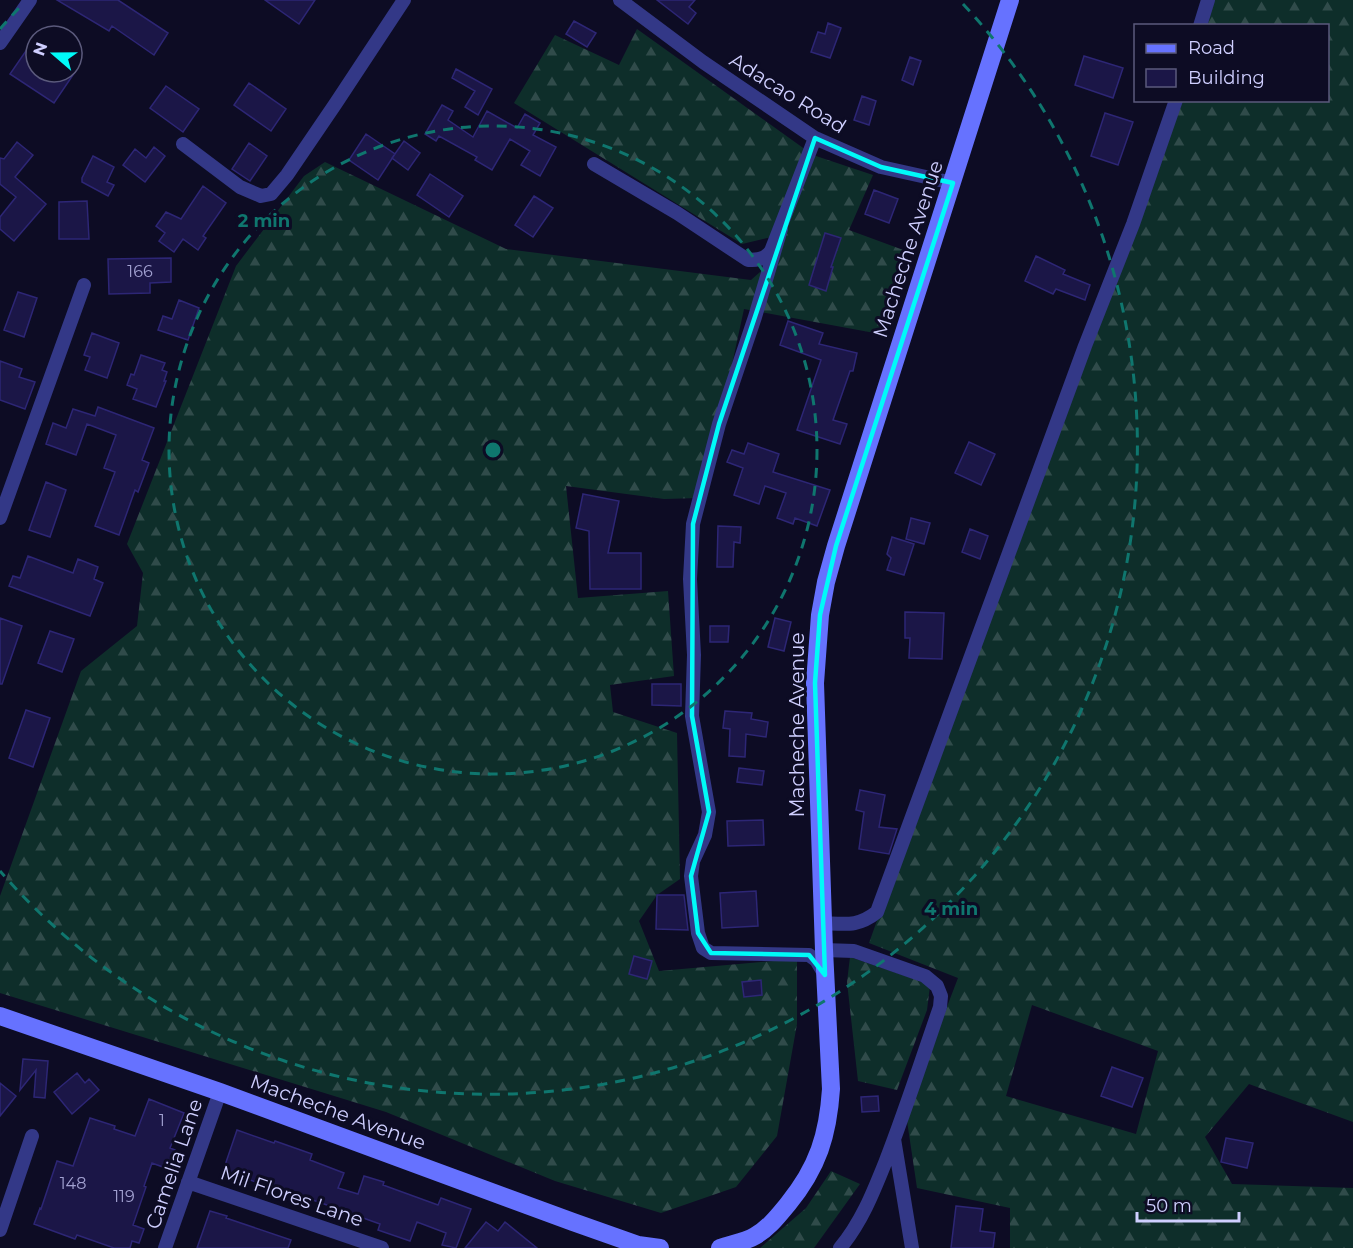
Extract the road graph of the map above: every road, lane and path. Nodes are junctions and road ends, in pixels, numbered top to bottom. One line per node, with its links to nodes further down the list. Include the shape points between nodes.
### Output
1 (30, 0): 7 (street)
2 (404, 0): 10 (street, via 271,194 261,196 240,187)
3 (620, 0): 9 (street, Adacao Road)
4 (1010, 0): 12 (main road, Macheche Avenue)
5 (1208, 0): 6 (street)
6 (1201, 24)
7 (0, 43)
8 (1175, 102): 16 (street, via 878,912 854,924)
9 (815, 138): 12 (street, Adacao Road, via 881,167); 13 (street)
10 (183, 144)
11 (594, 164): 13 (street, via 748,260 768,256)
12 (953, 183): 16 (main road, Macheche Avenue, via 836,546 820,615 815,683)
13 (781, 229): 18 (street, via 719,424 693,524 692,716 709,812 691,876 698,933 704,948 711,953 809,955)
14 (84, 285): 15 (street)
15 (0, 518)
16 (823, 923): 17 (main road, Macheche Avenue)
17 (824, 950): 18 (main road, Macheche Avenue); 22 (street, via 854,951 873,957 925,976 937,986 940,1007)
18 (825, 975): 28 (main road, Macheche Avenue, via 831,1089 824,1141 802,1186 773,1223 754,1237)
19 (0, 1016): 20 (main road, Macheche Avenue)
20 (220, 1092): 23 (street, Camelia Lane); 27 (main road, Macheche Avenue, via 573,1222 638,1245)
21 (32, 1136): 24 (street)
22 (894, 1139): 29 (street, via 870,1200); 30 (street)
23 (188, 1182): 25 (street, Camelia Lane); 26 (street, Mil Flores Lane)
24 (0, 1230)
25 (165, 1248)
26 (382, 1248)
27 (660, 1248)
28 (720, 1248)
29 (840, 1248)
30 (912, 1248)

